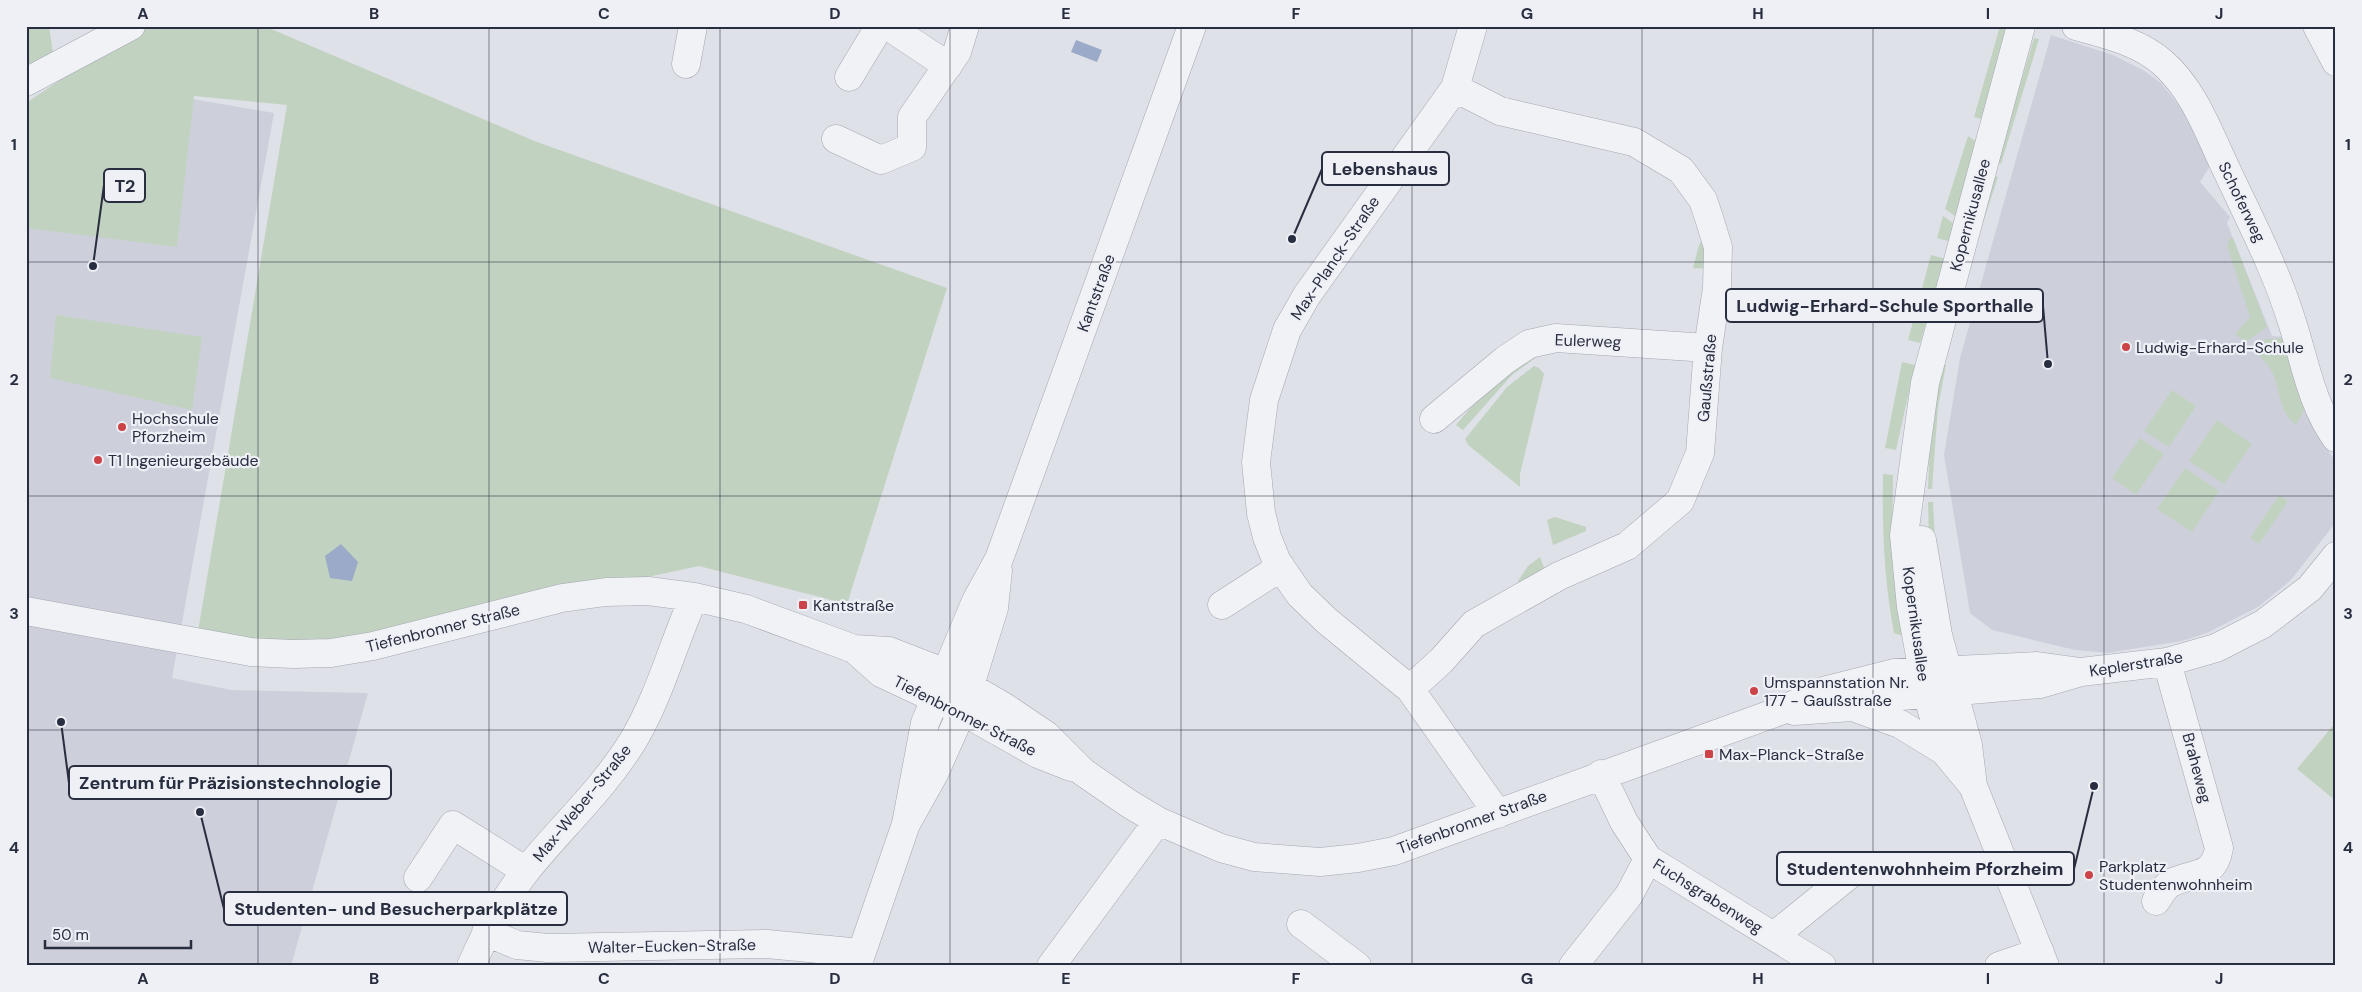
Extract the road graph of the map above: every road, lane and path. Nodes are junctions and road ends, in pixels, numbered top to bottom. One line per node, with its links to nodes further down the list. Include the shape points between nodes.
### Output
1 (132, 26): 15 (street)
2 (693, 26): 12 (street)
3 (887, 26): 13 (street); 14 (street, via 878,29)
4 (965, 26): 13 (street, via 957,52)
5 (1192, 26): 22 (street, Kantstraße, via 1140,156 1013,499)
6 (1473, 26): 16 (street, Max-Planck-Straße)
7 (2021, 26): 30 (street, Kopernikusallee, via 1925,382 1911,495 1938,635)
8 (2076, 26): 10 (street, Schoferweg)
9 (2317, 26): 11 (street)
10 (2146, 38): 20 (street, Schoferweg, via 2202,117 2274,268 2307,380 2322,416)
11 (2336, 62)
12 (686, 64)
13 (948, 66): 17 (street, via 912,116 912,147 881,160)
14 (849, 77)
15 (26, 82)
16 (1455, 88): 18 (street, Gaußstraße, via 1500,111 1634,142 1681,170 1703,200 1718,247); 23 (street, Max-Planck-Straße, via 1306,294 1282,342 1264,400 1256,462 1260,513)
17 (836, 139)
18 (1712, 359): 19 (street, Eulerweg, via 1651,347 1556,338 1529,344); 31 (street, Gaußstraße, via 1700,453 1680,501 1655,532 1627,546 1580,562 1474,624)
19 (1434, 419)
20 (2336, 438)
21 (2336, 556): 28 (street, Keplerstraße, via 2310,588 2263,624 2216,648)
22 (999, 559): 29 (street, Kantstraße, via 976,601); 33 (street, Kantstraße, via 994,608)
23 (1281, 567): 25 (street); 31 (street, Max-Planck-Straße, via 1300,595)
24 (694, 597): 26 (street, Tiefenbronner Straße, via 648,591 562,598 373,646 331,653 293,654 251,652); 27 (street, Tiefenbronner Straße, via 754,612); 44 (street, Max-Weber-Straße, via 658,693 633,740 603,782)
25 (1238, 597)
26 (26, 611)
27 (854, 648): 29 (street, Tiefenbronner Straße, via 889,650); 32 (street, Tiefenbronner Straße, via 881,673)
28 (2167, 662): 30 (street, Keplerstraße, via 2081,672 2037,666); 46 (street, Braheweg, via 2219,848 2217,860 2207,872 2169,883)
29 (946, 673): 32 (street, Kantstraße); 33 (street, Tiefenbronner Straße)
30 (1937, 681): 34 (street, Tiefenbronner Straße, via 1901,696); 35 (street, Tiefenbronner Straße, via 1894,673 1823,691); 36 (street); 38 (street, via 1968,744)
31 (1410, 689): 39 (street, Max-Planck-Straße)
32 (935, 698): 33 (street, Tiefenbronner Straße); 41 (street, Kantstraße, via 925,723)
33 (966, 699): 40 (street, Tiefenbronner Straße, via 1038,754 1083,772); 41 (street, Kantstraße, via 934,774)
34 (1853, 707): 35 (street, Tiefenbronner Straße); 36 (street, via 1900,724)
35 (1780, 712): 37 (street, Tiefenbronner Straße)
36 (1944, 751): 38 (street)
37 (1602, 774): 39 (street, Tiefenbronner Straße); 42 (street, Fuchsgrabenweg, via 1624,822)
38 (1973, 786): 51 (street)
39 (1498, 814): 40 (street, Tiefenbronner Straße, via 1394,851 1320,862 1254,857 1204,842)
40 (1158, 822): 54 (street)
41 (906, 824): 50 (street, Kantstraße)
42 (1648, 859): 49 (street, Fuchsgrabenweg); 56 (street, via 1629,894)
43 (1858, 867): 49 (street, Fuchsgrabenweg)
44 (526, 871): 45 (street, Max-Weber-Straße, via 453,825); 48 (street, Max-Weber-Straße)
45 (418, 878)
46 (2156, 901)
47 (1301, 924): 55 (street)
48 (486, 932): 50 (street, Walter-Eucken-Straße, via 517,946 767,944); 53 (street, Max-Weber-Straße)
49 (1774, 936): 52 (street, Fuchsgrabenweg)
50 (859, 959)
51 (2042, 959): 57 (street)
52 (1809, 962)
53 (471, 966)
54 (1051, 966)
55 (1357, 966)
56 (1573, 966)
57 (1998, 966)

